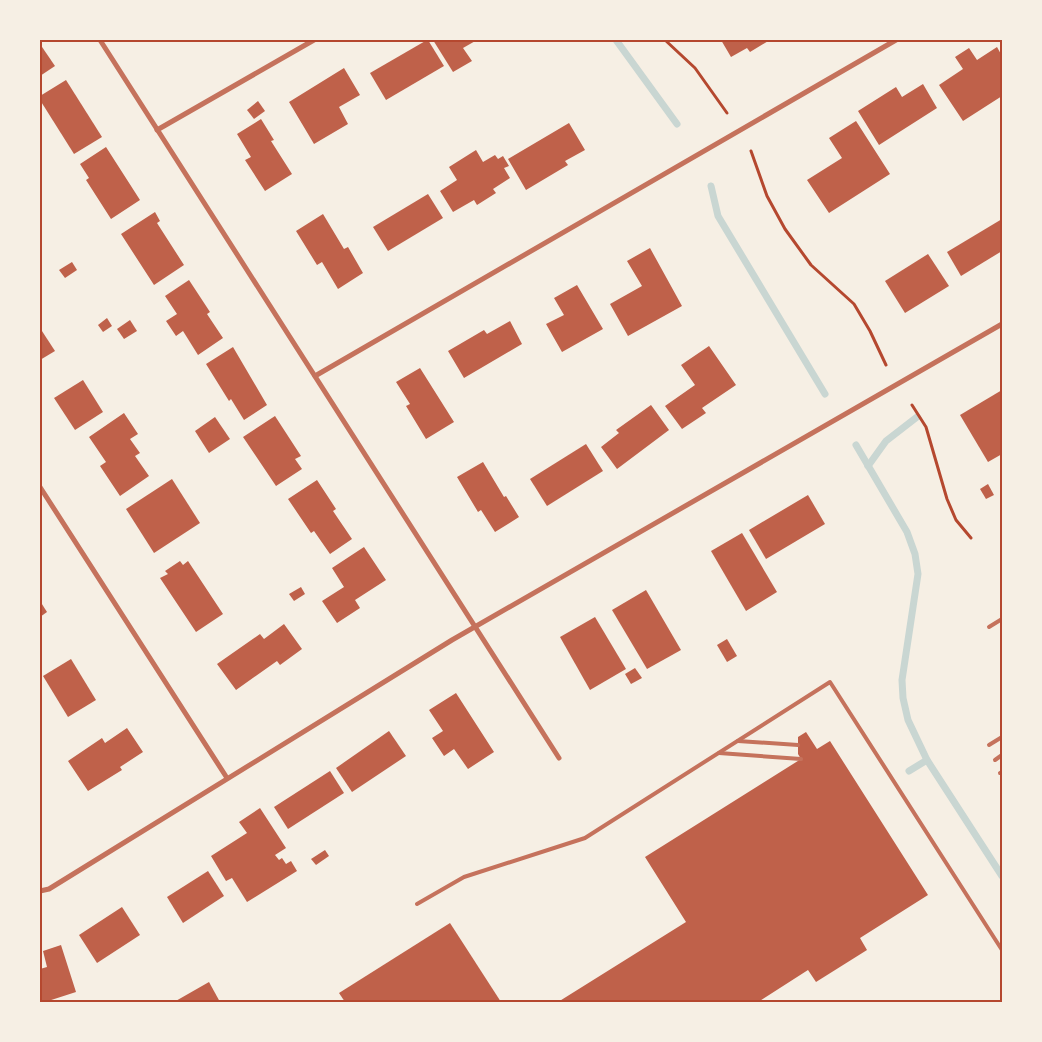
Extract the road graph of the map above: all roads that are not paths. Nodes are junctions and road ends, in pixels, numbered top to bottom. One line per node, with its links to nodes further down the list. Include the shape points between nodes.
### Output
1 (100, 40): 4 (street)
2 (314, 40): 4 (street)
3 (896, 40): 6 (street)
4 (157, 130): 6 (street)
5 (1002, 324): 9 (street)
6 (315, 376): 9 (street)
7 (40, 487): 20 (street)
8 (1002, 619): 10 (lane)
9 (476, 626): 17 (street); 20 (street)
10 (989, 627)
11 (1002, 737): 14 (lane)
12 (737, 741): 13 (lane); 15 (lane); 23 (lane, via 830,682)
13 (798, 745)
14 (989, 745)
15 (719, 753): 18 (lane); 22 (lane, via 585,838 464,876)
16 (1002, 755): 19 (lane)
17 (559, 758)
18 (801, 759)
19 (995, 760)
20 (227, 778): 21 (street, via 49,889)
21 (40, 891)
22 (417, 904)
23 (1002, 950)

